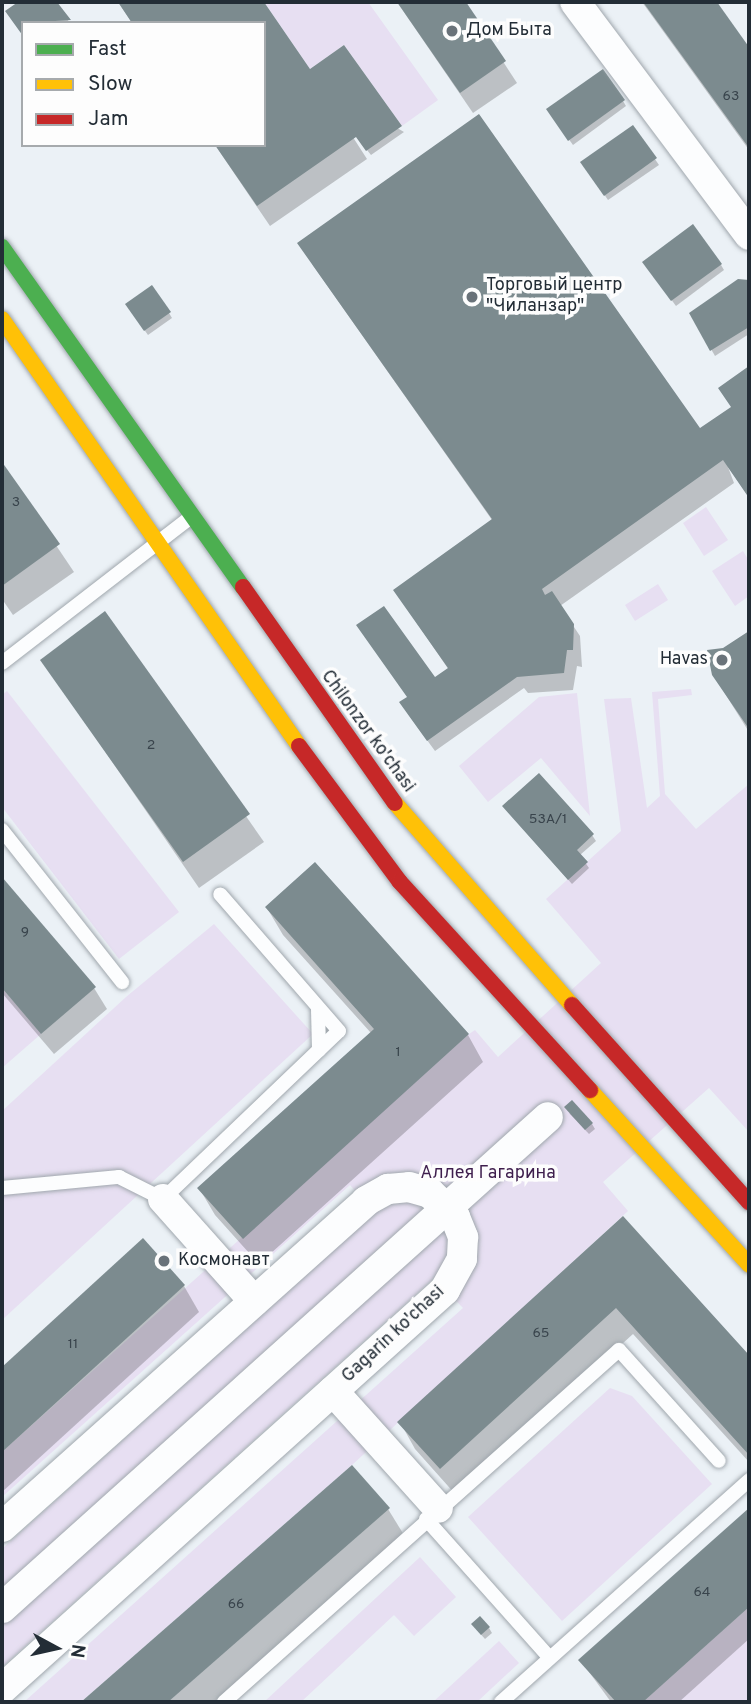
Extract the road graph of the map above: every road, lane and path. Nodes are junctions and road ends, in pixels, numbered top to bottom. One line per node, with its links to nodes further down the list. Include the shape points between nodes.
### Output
1 (575, 2): 2 (street)
2 (749, 235)
3 (2, 247): 5 (main road, Chilonzor ko'chasi)
4 (2, 319): 6 (main road)
5 (191, 517): 6 (lane); 14 (main road, Chilonzor ko'chasi, via 367,767 436,856)
6 (157, 542): 7 (lane); 16 (main road, via 400,882)
7 (2, 663)
8 (2, 830): 10 (lane)
9 (220, 894): 13 (lane, via 338,1031)
10 (122, 982)
11 (548, 1117): 15 (street)
12 (2, 1188): 13 (lane, via 119,1177)
13 (163, 1199): 17 (street)
14 (749, 1202)
15 (448, 1208): 17 (street, via 429,1193 409,1187 377,1194); 18 (street, Gagarin ko'chasi, via 463,1237 462,1259 453,1280); 23 (street)
16 (749, 1265)
17 (254, 1301): 22 (street)
18 (333, 1391): 21 (street); 25 (street, Gagarin ko'chasi)
19 (719, 1461): 21 (lane, via 619,1350)
20 (749, 1480): 24 (lane)
21 (432, 1514): 24 (lane); 26 (lane)
22 (2, 1527)
23 (2, 1608)
24 (550, 1658): 27 (lane)
25 (2, 1689)
26 (224, 1702)
27 (501, 1702)

